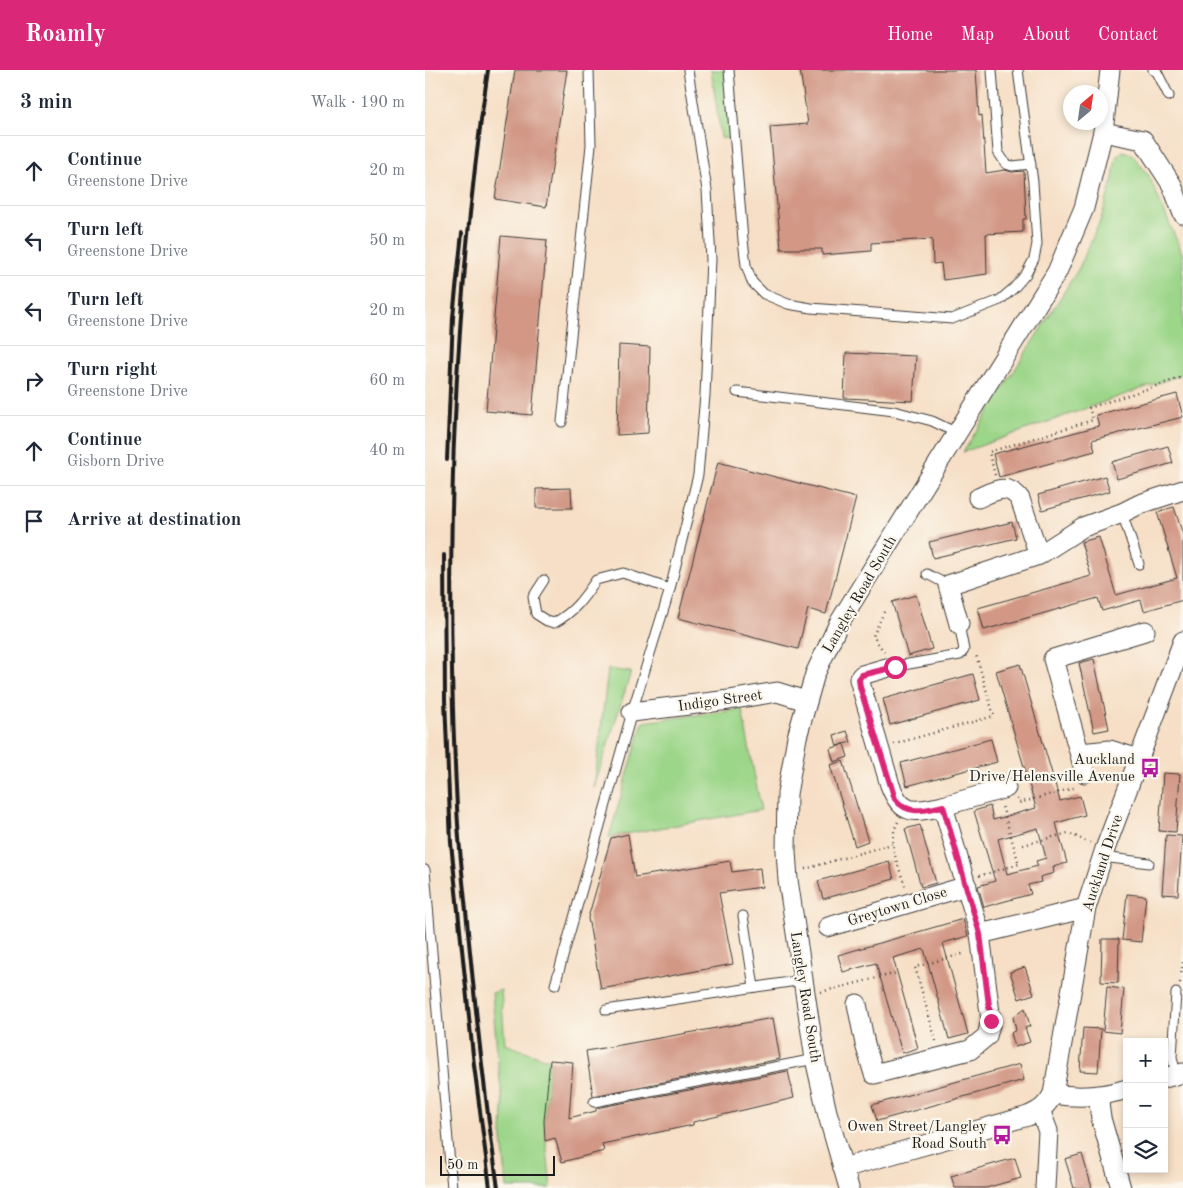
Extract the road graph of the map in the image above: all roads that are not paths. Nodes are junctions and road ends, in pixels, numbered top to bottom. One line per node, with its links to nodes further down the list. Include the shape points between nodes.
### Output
1 (589, 70): 14 (lane, via 591,145)
2 (688, 70): 24 (lane, via 707,190 711,259 698,475)
3 (729, 70): 10 (lane, via 746,265 752,282 764,294 788,304 952,319 1000,300 1027,274 1034,259 1037,244)
4 (992, 70): 10 (lane, via 998,152 1006,164)
5 (1018, 70): 10 (lane)
6 (1110, 70): 9 (street, Langley Road South)
7 (1153, 70): 8 (lane)
8 (1169, 96)
9 (1103, 132): 11 (street, via 1143,140); 15 (street, Langley Road South, via 1085,208 1057,272)
10 (1031, 164)
11 (1178, 184): 12 (street)
12 (1183, 214)
13 (737, 392): 15 (lane, via 894,411 932,421)
14 (561, 422)
15 (957, 433): 29 (street, Langley Road South, via 839,623)
16 (1183, 490): 18 (street)
17 (978, 498): 19 (street, via 998,489 1015,493)
18 (1122, 513): 19 (street, via 1083,527); 20 (lane)
19 (1039, 555): 23 (street)
20 (1139, 564)
21 (927, 574): 23 (lane)
22 (544, 580): 24 (lane, via 533,597 536,614 553,623 569,615 596,580 623,573)
23 (948, 585): 25 (street)
24 (670, 589): 30 (lane)
25 (959, 624): 28 (lane, via 964,650 960,655)
26 (1145, 631): 31 (street, via 1053,659)
27 (1183, 641): 32 (street, Auckland Drive)
28 (891, 667): 35 (street, via 862,675 859,679 895,799 899,805 917,811)
29 (806, 701): 30 (street, Indigo Street, via 777,692); 46 (street, Langley Road South, via 787,794 786,823 787,869)
30 (632, 712): 44 (lane)
31 (1079, 753): 32 (street, via 1110,750); 33 (street)
32 (1139, 759): 36 (street, Auckland Drive)
33 (1085, 773)
34 (1002, 789): 35 (street)
35 (943, 806): 39 (street)
36 (1104, 853): 37 (lane); 40 (street, Auckland Drive)
37 (1149, 863)
38 (425, 870): 58 (lane)
39 (966, 883): 42 (street, Greytown Close); 43 (street)
40 (1086, 908): 43 (street); 53 (street, Auckland Drive)
41 (743, 916): 45 (lane)
42 (828, 927)
43 (981, 941): 48 (street, via 991,1021 987,1036 970,1050 874,1074)
44 (555, 985)
45 (754, 987): 46 (lane); 49 (lane)
46 (804, 988): 50 (street, Langley Road South)
47 (1176, 993): 51 (lane)
48 (857, 1004)
49 (606, 1010)
50 (815, 1059): 55 (lane); 57 (street, Langley Road South)
51 (1174, 1075)
52 (1123, 1090): 54 (street)
53 (1053, 1094): 54 (street); 56 (street, via 1049,1103)
54 (1098, 1096): 61 (street)
55 (594, 1102)
56 (1040, 1110): 57 (street); 60 (street, via 1048,1131)
57 (843, 1168): 59 (street, Langley Road South)
58 (452, 1188)
59 (849, 1188)
60 (1045, 1188)
61 (1121, 1188)

